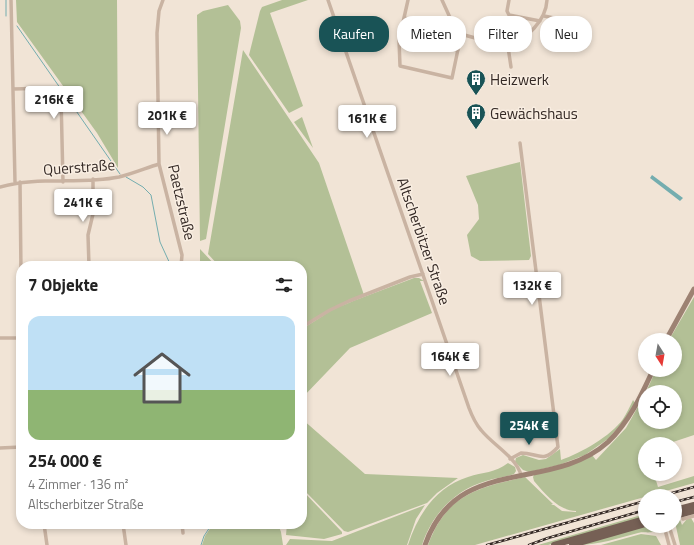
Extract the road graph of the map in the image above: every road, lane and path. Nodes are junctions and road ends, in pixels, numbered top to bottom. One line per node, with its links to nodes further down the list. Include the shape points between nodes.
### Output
1 (11, 0): 17 (street)
2 (162, 0): 19 (street, Paetzstraße, via 157,34)
3 (328, 0): 28 (street, Altscherbitzer Straße)
4 (408, 0): 8 (street)
5 (442, 0): 9 (street)
6 (509, 0): 11 (street, via 509,15)
7 (547, 0): 10 (street)
8 (404, 16)
9 (449, 16)
10 (544, 16)
11 (540, 21): 12 (street)
12 (532, 29)
13 (399, 52): 14 (street, via 400,66 452,78)
14 (458, 52)
15 (509, 52): 16 (street)
16 (511, 67)
17 (13, 89): 21 (street); 23 (street, via 52,88 57,90 61,97)
18 (520, 143): 37 (street, via 558,447 546,457 520,453)
19 (159, 164): 20 (street, Querstraße, via 118,177); 27 (street, Paetzstraße)
20 (93, 179): 23 (street, Querstraße); 26 (street, via 93,214 88,235)
21 (15, 182): 22 (street, Querstraße); 24 (street, Querstraße)
22 (20, 182): 23 (street, Querstraße); 25 (street)
23 (63, 182)
24 (0, 187)
25 (21, 261)
26 (89, 261)
27 (181, 261)
28 (422, 274): 30 (street, via 349,301); 37 (street, Altscherbitzer Straße, via 474,422)
29 (694, 289): 31 (street)
30 (307, 324)
31 (670, 333)
32 (0, 338): 33 (street)
33 (16, 338)
34 (650, 377): 38 (street, via 623,425 607,442 586,456 561,466)
35 (16, 447): 36 (street)
36 (0, 448)
37 (510, 459): 38 (street, Altscherbitzer Straße)
38 (521, 475): 55 (street, via 482,484 457,499 436,521)
39 (694, 504): 40 (main road)
40 (682, 508)
41 (694, 511): 42 (main road)
42 (682, 514)
43 (694, 516): 44 (street)
44 (683, 519)
45 (638, 521): 56 (main road)
46 (638, 526): 57 (main road)
47 (45, 529): 53 (street)
48 (124, 529): 54 (street)
49 (183, 529): 50 (street)
50 (183, 533)
51 (666, 533): 58 (street)
52 (671, 533): 59 (street)
53 (47, 545)
54 (126, 545)
55 (425, 545)
56 (554, 545)
57 (572, 545)
58 (670, 545)
59 (675, 545)

